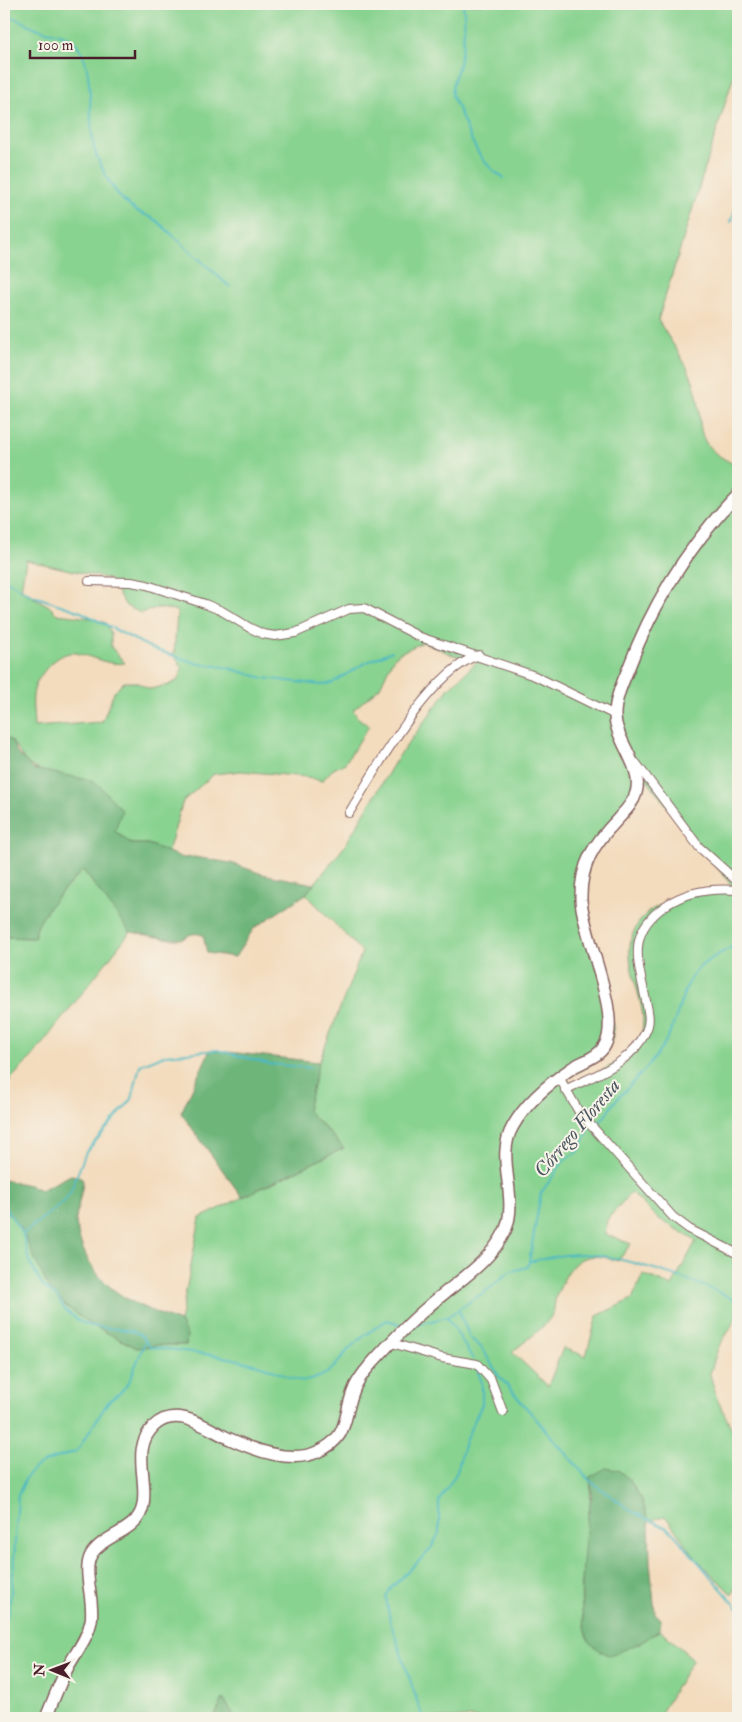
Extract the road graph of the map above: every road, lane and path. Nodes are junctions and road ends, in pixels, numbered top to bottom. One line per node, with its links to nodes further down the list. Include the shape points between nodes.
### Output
1 (738, 494): 4 (main road, via 715,518 677,570 641,635 616,703)
2 (89, 581): 3 (street, via 147,585 205,604 263,634 275,636 295,633 349,609 364,608 420,637)
3 (479, 655): 4 (street, via 535,676); 6 (street, via 460,663 442,680 389,748)
4 (615, 715): 5 (main road)
5 (627, 752): 7 (street, via 699,846); 9 (main road, via 636,773 636,794 625,812 596,842 585,868 581,896 606,1001 609,1033 602,1050)
6 (349, 813)
7 (738, 882)
8 (738, 890): 10 (street, via 694,893 666,905 648,921 639,936 637,948 648,1013 646,1032 614,1065)
9 (559, 1077): 10 (street); 12 (main road, via 511,1130 506,1154 509,1216 498,1244)
10 (565, 1090): 11 (street, via 593,1128 674,1217 689,1229)
11 (738, 1254)
12 (392, 1343): 13 (street, via 442,1358 477,1364 491,1380); 14 (main road, via 355,1386 342,1433 313,1454 288,1456 268,1452 182,1418 165,1419 151,1429 143,1443 141,1456 142,1508 134,1522 103,1543 91,1556 88,1566 92,1607 90,1622)
13 (502, 1412)
14 (46, 1718)

